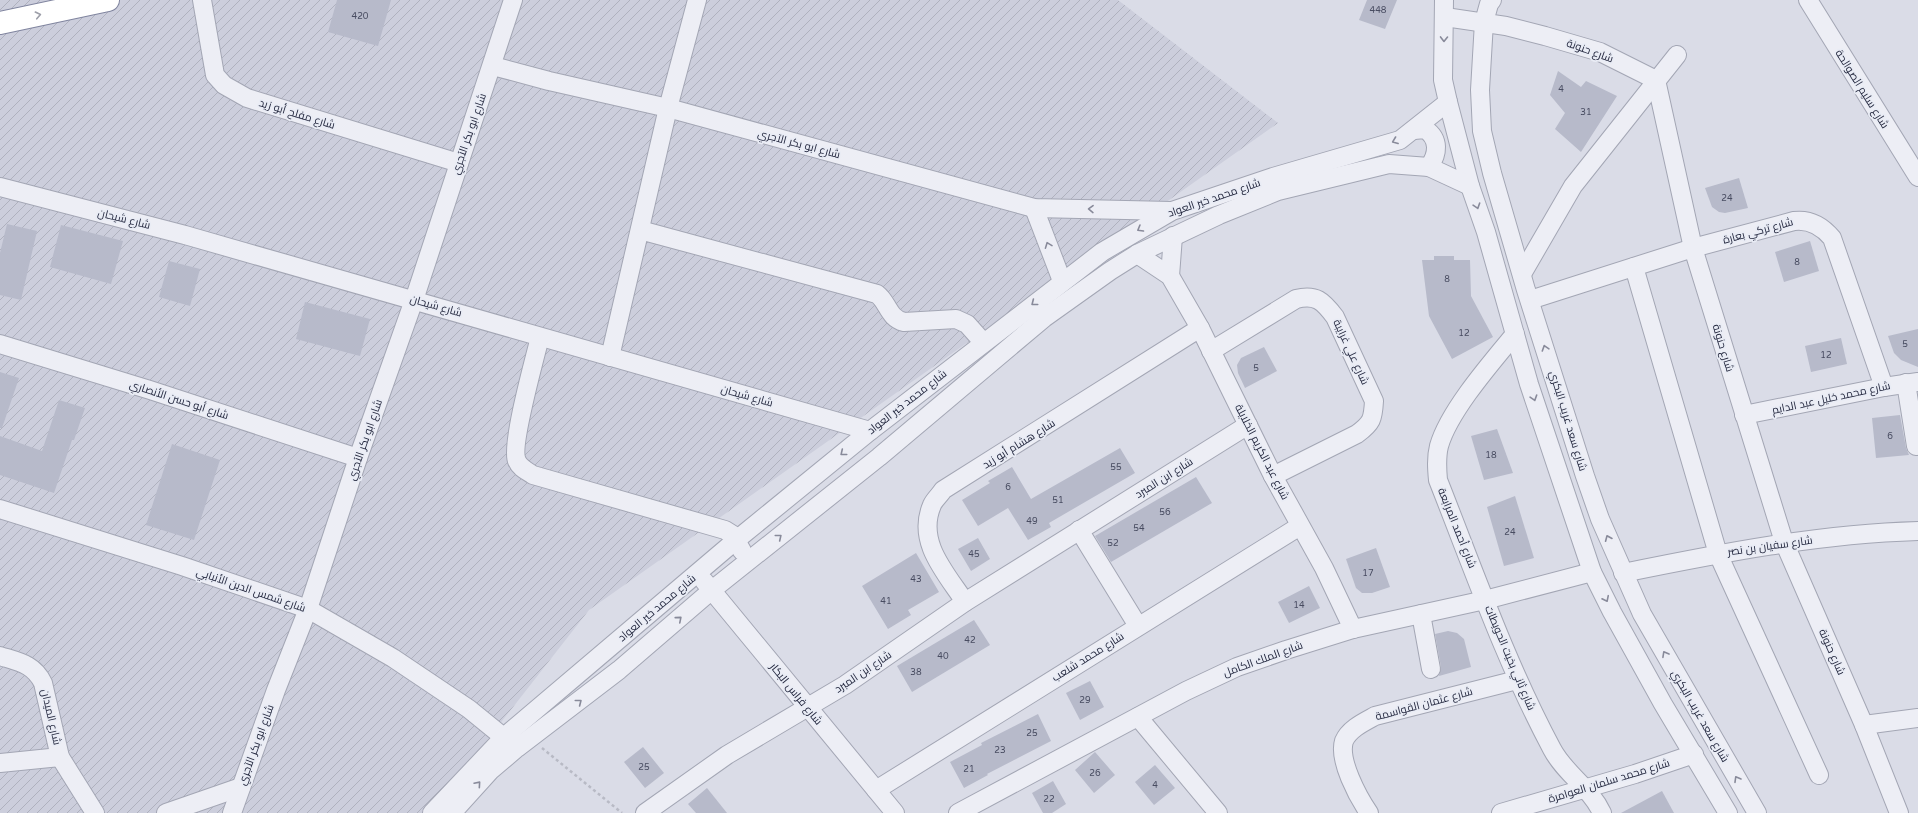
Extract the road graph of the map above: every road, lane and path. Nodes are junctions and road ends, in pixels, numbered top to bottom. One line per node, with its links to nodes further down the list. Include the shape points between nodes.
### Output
1 (108, 0): 9 (highway, one-way to 1)
2 (202, 0): 16 (street, شارع مفلح أبو زيد, via 216,75 224,85 247,98)
3 (513, 0): 11 (street, شارع ابو بكر الآجري)
4 (697, 0): 14 (street)
5 (1492, 0): 8 (street, شارع سعد غريب البكري)
6 (1808, 0): 18 (street, شارع سليم الصوالحة)
7 (1444, 8): 8 (street, شارع حنونة); 13 (street, one-way to 13, via 1443,80)
8 (1484, 22): 12 (street, شارع حنونة, via 1600,52); 28 (street, شارع سعد غريب البكري, via 1480,90 1482,131)
9 (0, 23)
10 (1677, 55): 12 (street)
11 (493, 66): 14 (street, شارع ابو بكر الآجري); 16 (street, شارع ابو بكر الآجري)
12 (1656, 80): 25 (street, شارع حنونة); 28 (street, via 1573,186)
13 (1448, 102): 15 (street, شارع محمد خير العواد); 19 (street)
14 (668, 108): 21 (street, شارع ابو بكر الآجري); 23 (street)
15 (1414, 130): 17 (street, via 1425,129 1435,141 1436,156); 22 (street, شارع محمد خير العواد, one-way to 22, via 1400,140 1273,177)
16 (459, 163): 31 (street, شارع ابو بكر الآجري)
17 (1429, 167): 19 (street, شارع محمد خير العواد); 24 (street, شارع محمد خير العواد, via 1389,164 1278,191)
18 (1918, 177)
19 (1470, 186): 34 (street, one-way to 34)
20 (0, 187): 31 (street, شارع شيحان, via 185,235)
21 (1034, 208): 22 (street, شارع ابو بكر الآجري, one-way to 21); 30 (street, one-way to 21)
22 (1172, 211): 30 (street, شارع محمد خير العواد, one-way to 30, via 1102,252)
23 (640, 230): 36 (street, via 877,294 889,312 904,322 956,319 967,324); 39 (street)
24 (1173, 236): 26 (street, شارع محمد خير العواد); 29 (street)
25 (1693, 248): 27 (street, شارع تركي بعارة); 41 (street, شارع تركي بعارة, via 1794,221 1802,220 1818,226 1832,238); 42 (street, شارع حنونة)
26 (1137, 254): 29 (street, شارع عبد الكريم الخلايلة); 55 (street, شارع محمد خير العواد, one-way to 26, via 924,420 1044,318)
27 (1634, 267): 32 (street, شارع تركي بعارة); 54 (street)
28 (1522, 274): 32 (street, شارع سعد غريب البكري)
29 (1170, 276): 33 (street, شارع عبد الكريم الخلايلة)
30 (1062, 281): 36 (street, شارع محمد خير العواد, one-way to 36)
31 (414, 300): 35 (street, شارع شيحان); 46 (street, شارع ابو بكر الآجري)
32 (1530, 300): 57 (street, شارع سعد غريب البكري, one-way to 32, via 1588,484)
33 (1200, 328): 38 (street, شارع عبد الكريم الخلايلة); 61 (street, شارع هشام أبو زيد, via 943,490 932,504 927,536 932,553)
34 (1515, 334): 56 (street, one-way to 56, via 1536,406); 60 (street, شارع أحمد المرابعة, via 1482,375 1452,419 1439,446 1437,462 1438,480)
35 (540, 337): 39 (street, شارع شيحان); 52 (street, via 516,444 516,460 523,469 533,475 719,528 733,535)
36 (983, 342): 44 (street, شارع محمد خير العواد)
37 (0, 344): 46 (street, شارع أبو حسن الأنصاري)
38 (1210, 351): 43 (street, شارع عبد الكريم الخلايلة); 47 (street, شارع علي غرايبة, via 1296,299 1306,296 1326,305 1335,317 1374,401 1373,415 1369,425 1357,434)
39 (610, 357): 44 (street, شارع شيحان)
40 (1912, 382): 41 (street, شارع محمد خليل عبد الدايم); 45 (street)
41 (1884, 387): 42 (street, شارع محمد خليل عبد الدايم)
42 (1744, 415): 53 (street, شارع حنونة)
43 (1248, 425): 47 (street, شارع عبد الكريم الخلايلة); 50 (street, شارع ابن المبرد)
44 (870, 431): 52 (street, شارع محمد خير العواد, one-way to 52)
45 (1916, 446)
46 (358, 458): 62 (street, شارع ابو بكر الآجري)
47 (1273, 476): 49 (street, شارع عبد الكريم الخلايلة)
48 (0, 509): 62 (street, شارع شمس الدين الأنبابي)
49 (1300, 526): 64 (street, شارع محمد شلعب); 65 (street, شارع عبد الكريم الخلايلة, via 1324,568)
50 (1079, 530): 61 (street, شارع ابن المبرد); 64 (street)
51 (1918, 531): 53 (street, شارع سفيان بن نصر)
52 (735, 541): 55 (street); 58 (street, شارع محمد خير العواد)
53 (1784, 542): 54 (street, شارع سفيان بن نصر); 72 (street, شارع حنونة)
54 (1718, 554): 57 (street, شارع سفيان بن نصر); 77 (street)
55 (748, 562): 59 (street, شارع محمد خير العواد)
56 (1592, 572): 60 (street, شارع الملك الكامل); 74 (street, one-way to 74, via 1660,698)
57 (1623, 573): 95 (street, شارع سعد غريب البكري, one-way to 57, via 1642,614)
58 (698, 574): 59 (street, شارع فراس البكار); 73 (street, شارع محمد خير العواد)
59 (712, 590): 69 (street, شارع فراس البكار); 73 (street, شارع محمد خير العواد, one-way to 59, via 619,670)
60 (1485, 600): 63 (street, شارع الملك الكامل); 68 (street, شارع ثاني بخيت الحويطات)
61 (965, 602): 69 (street, شارع ابن المبرد, via 845,685)
62 (308, 609): 73 (street, شارع شمس الدين الأنبابي, via 393,658); 78 (street, شارع ابو بكر الآجري)
63 (1421, 614): 65 (street, شارع الملك الكامل); 67 (street)
64 (1138, 626): 80 (street, شارع محمد شلعب)
65 (1353, 629): 70 (street, شارع الملك الكامل, via 1237,667)
66 (0, 656): 75 (street, شارع الميدان, via 34,669 40,676)
67 (1430, 669)
68 (1517, 680): 79 (street, شارع ثاني بخيت الحويطات, via 1552,751); 91 (street, شارع عثمان القواسمة, via 1375,716 1350,732 1345,740 1344,759)
69 (807, 708): 80 (street, شارع فراس البكار); 87 (street, شارع ابن المبرد, via 728,755)
70 (1138, 717): 89 (street, شارع الملك الكامل); 90 (street)
71 (1918, 718): 72 (street)
72 (1864, 725): 96 (street, شارع حنونة)
73 (517, 741): 84 (street, شارع محمد خير العواد); 85 (street, شارع محمد خير العواد, one-way to 73); 86 (path)
74 (1694, 754): 79 (street, شارع محمد سلمان العوامرة); 94 (street)
75 (60, 757): 76 (street, شارع الميدان); 81 (street, شارع الميدان)
76 (0, 763)
77 (1819, 775)
78 (241, 787): 82 (street); 83 (street, شارع ابو بكر الآجري)
79 (1586, 789): 92 (street, شارع محمد سلمان العوامرة); 93 (street, شارع ثاني بخيت الحويطات, via 1596,800)
80 (876, 790): 88 (street, شارع فراس البكار)
81 (95, 813)
82 (166, 813)
83 (232, 813)
84 (432, 813)
85 (452, 813)
86 (622, 813)
87 (645, 813)
88 (896, 813)
89 (958, 813)
90 (1218, 813)
91 (1369, 813)
92 (1501, 813)
93 (1602, 813)
94 (1728, 813)
95 (1756, 813)
96 (1899, 813)

